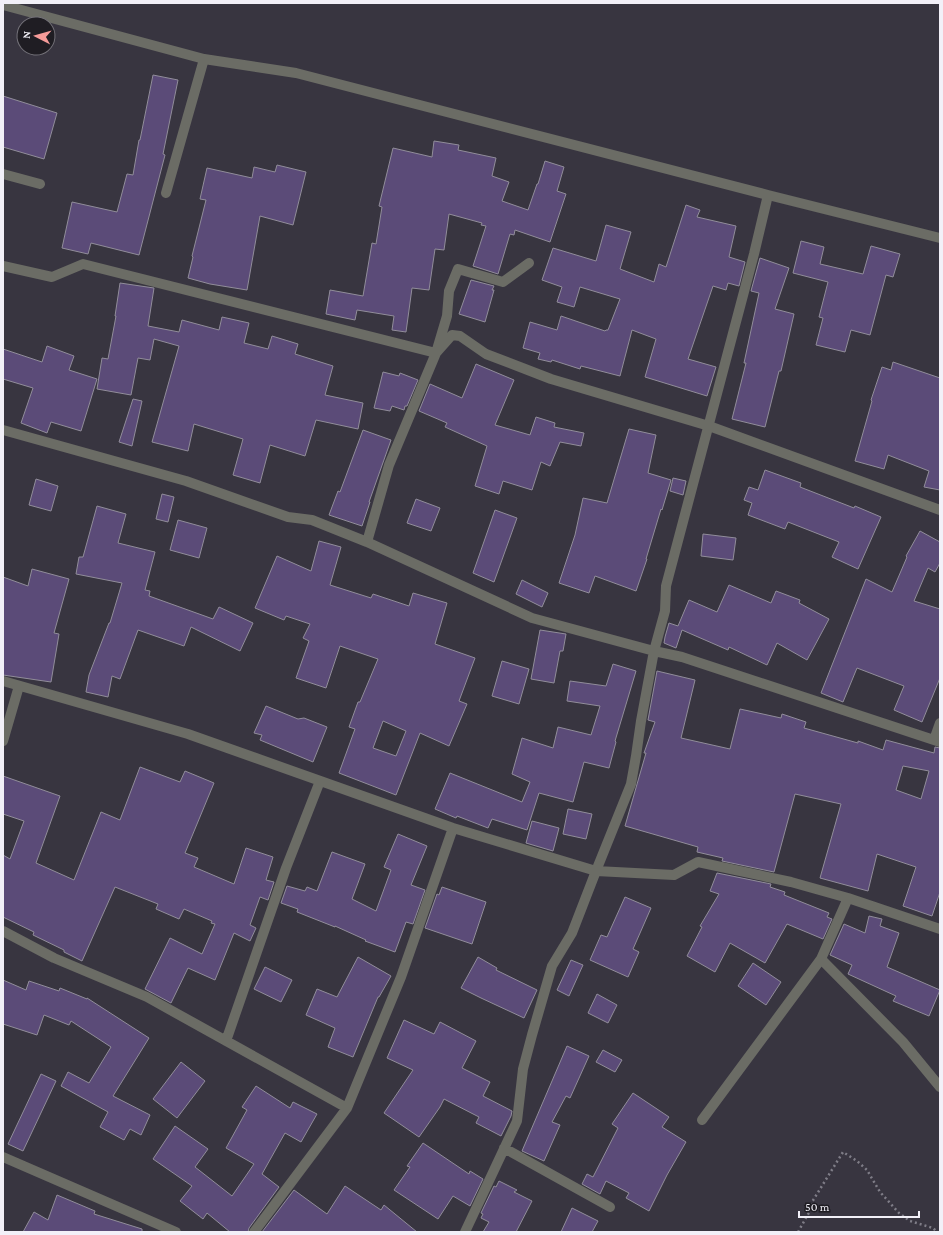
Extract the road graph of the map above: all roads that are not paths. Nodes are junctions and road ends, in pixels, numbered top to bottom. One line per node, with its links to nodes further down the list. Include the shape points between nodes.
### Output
1 (3, 5): 2 (street)
2 (204, 60): 5 (street); 6 (street, via 296,73)
3 (3, 174): 4 (street)
4 (40, 184)
5 (166, 193)
6 (768, 195): 7 (street); 11 (street)
7 (940, 238)
8 (529, 263): 10 (street, via 502,282 458,269 449,291 447,316)
9 (3, 266): 10 (street, via 52,277 83,264)
10 (436, 353): 11 (street, via 452,335 460,336 486,354 551,378); 14 (street, via 389,465)
11 (709, 426): 13 (street); 15 (street, via 666,586 665,611)
12 (3, 430): 14 (street, via 186,481 288,517 312,520)
13 (940, 510)
14 (367, 542): 15 (street, via 532,618)
15 (654, 651): 20 (street, via 682,657); 23 (street, via 631,784)
16 (3, 681): 17 (street)
17 (19, 686): 19 (street); 21 (street, via 188,734)
18 (940, 723): 20 (street)
19 (3, 741)
20 (937, 741)
21 (320, 781): 22 (street); 28 (street, via 286,868)
22 (453, 828): 23 (street); 30 (street, via 401,977)
23 (596, 871): 24 (street, via 674,875 698,862 791,882); 32 (street, via 572,933 552,966 523,1069 517,1121)
24 (848, 898): 25 (street); 27 (street)
25 (940, 929)
26 (3, 930): 28 (street, via 54,958 147,998)
27 (821, 959): 29 (street, via 903,1042); 31 (street)
28 (226, 1041): 30 (street)
29 (940, 1087)
30 (347, 1108): 36 (street)
31 (702, 1120)
32 (504, 1148): 34 (street); 37 (street)
33 (3, 1157): 35 (street)
34 (610, 1207)
35 (176, 1232)
36 (254, 1232)
37 (466, 1232)

